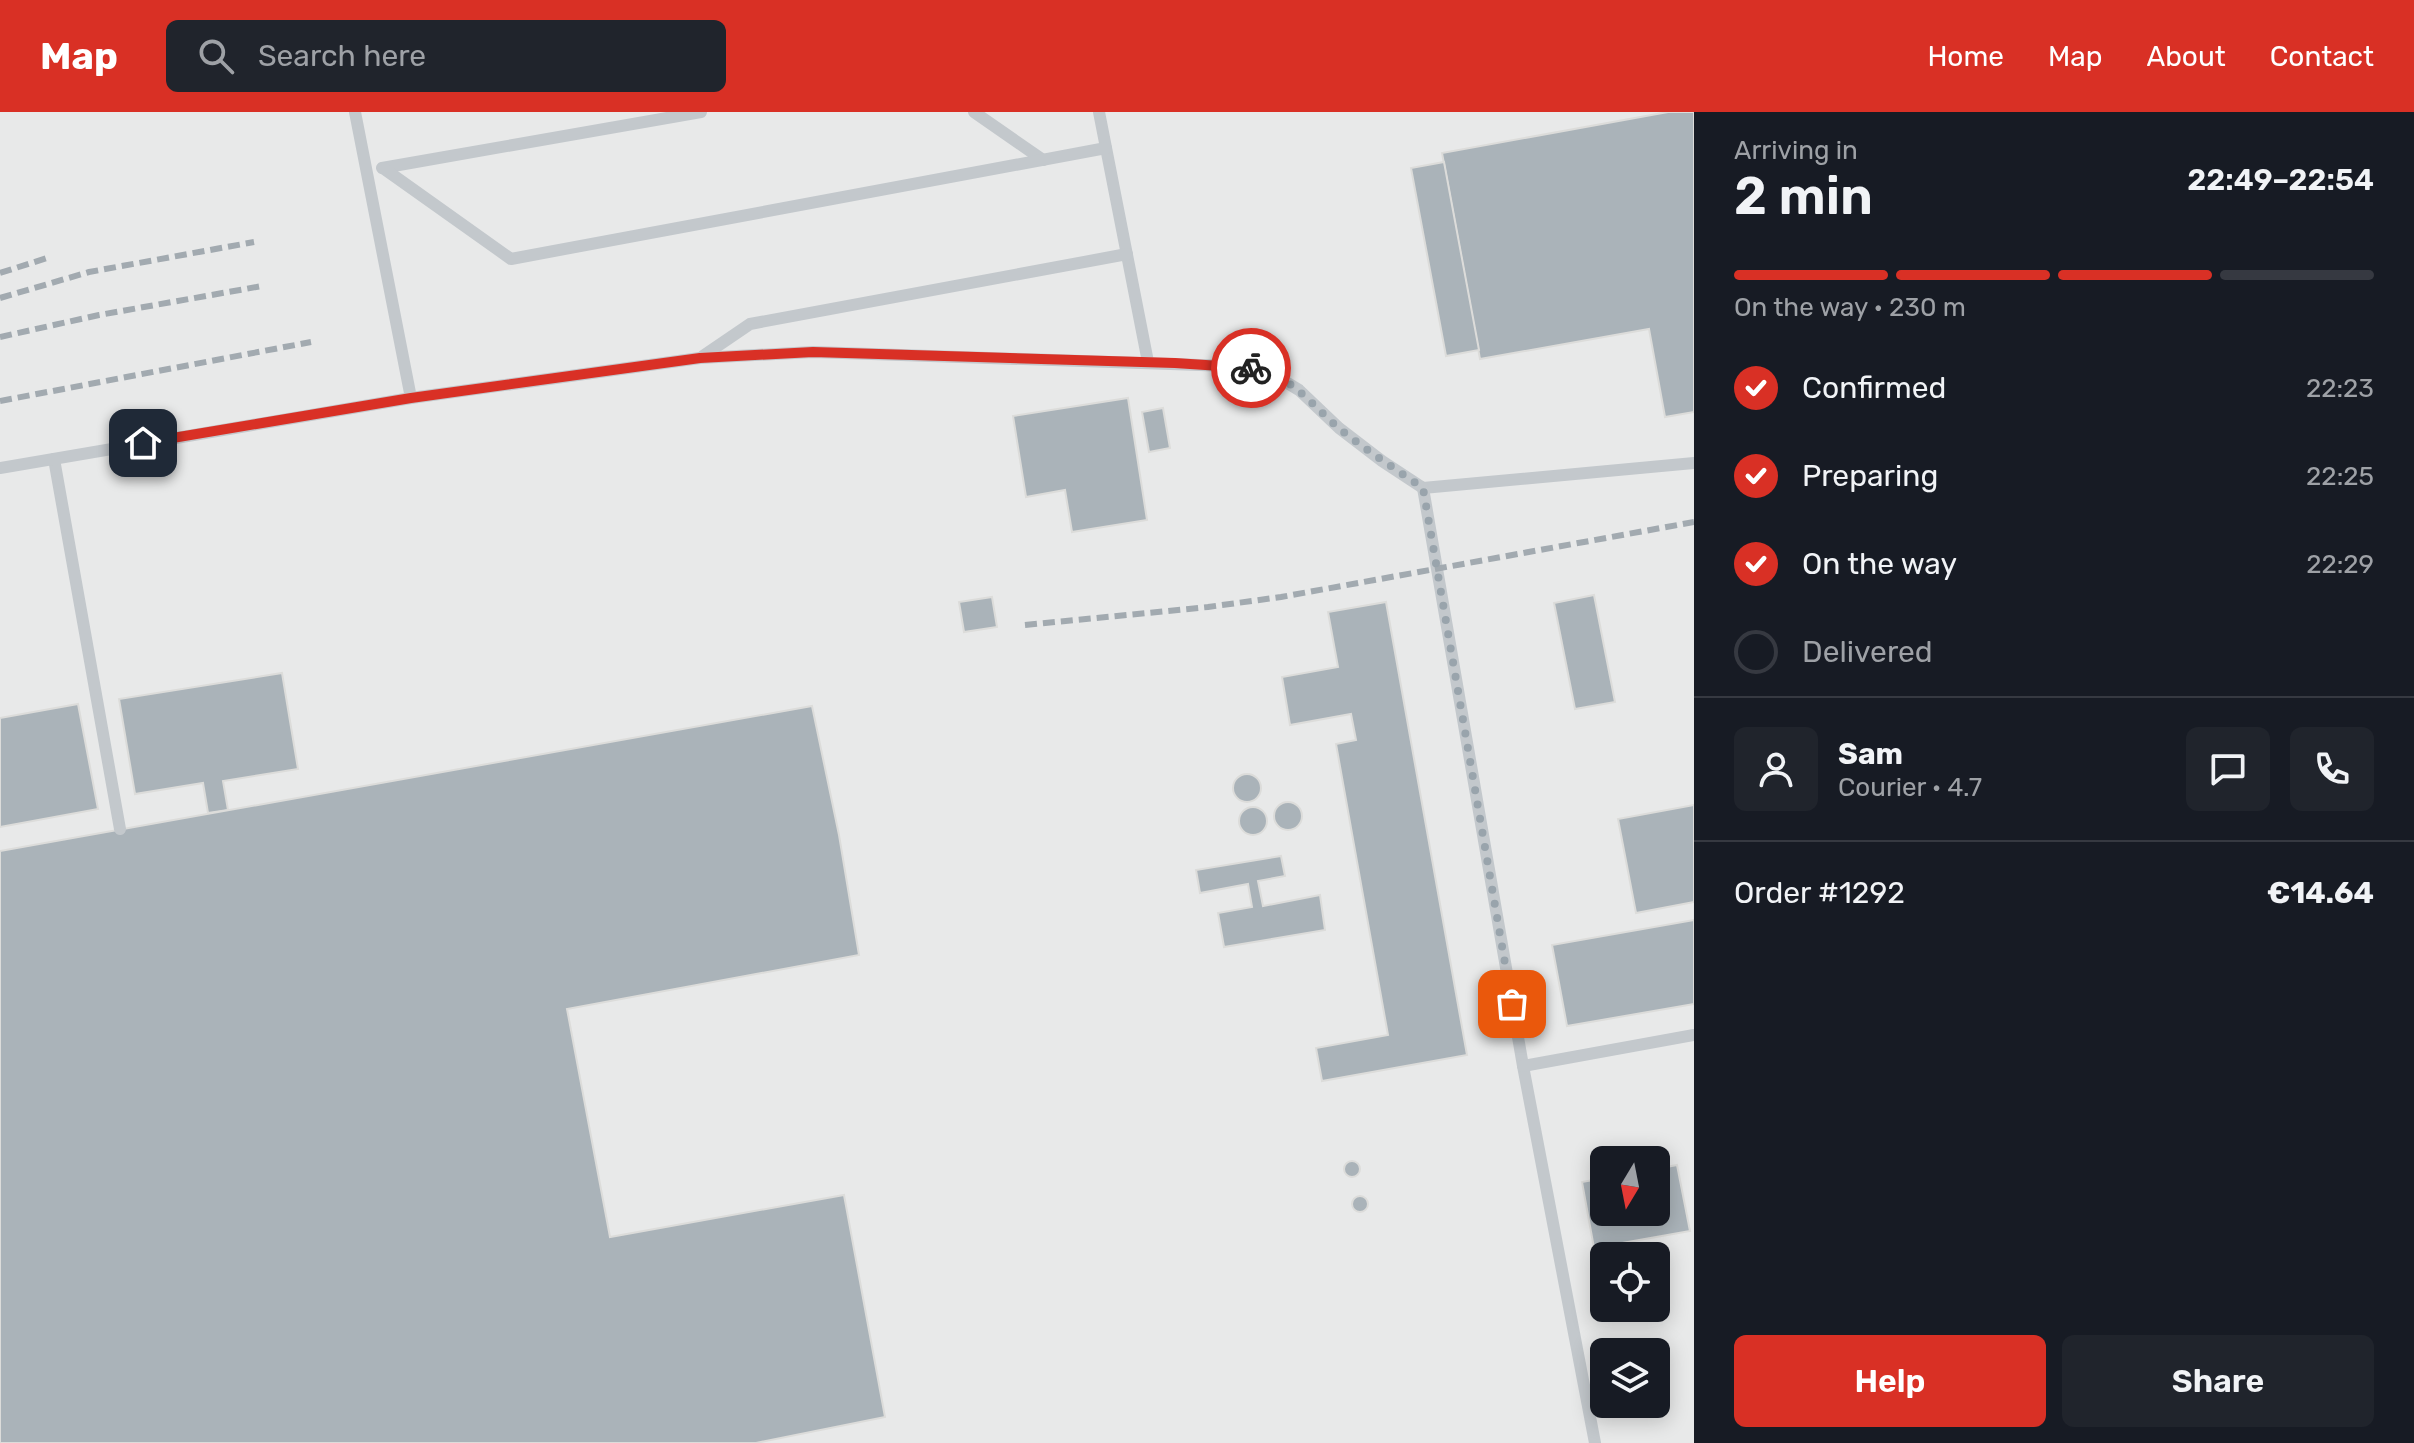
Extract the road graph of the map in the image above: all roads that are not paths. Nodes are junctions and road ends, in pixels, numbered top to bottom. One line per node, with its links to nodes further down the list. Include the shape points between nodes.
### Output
1 (355, 112): 8 (lane)
2 (701, 112): 7 (lane)
3 (974, 112): 6 (lane)
4 (1099, 112): 5 (lane)
5 (1106, 148): 6 (lane); 9 (lane)
6 (1043, 160): 7 (lane, via 511,259)
7 (383, 168): 8 (lane)
8 (366, 169): 12 (lane)
9 (1127, 254): 10 (lane, via 750,324); 11 (lane)
10 (700, 358): 11 (lane, via 813,352); 12 (lane)
11 (1148, 362): 16 (lane, via 1266,370)
12 (411, 398): 13 (lane)
13 (54, 459): 15 (lane); 17 (lane)
14 (1694, 463): 16 (lane)
15 (0, 468)
16 (1423, 488): 19 (lane)
17 (120, 829)
18 (1694, 1035): 19 (lane)
19 (1523, 1066): 20 (lane)
20 (1595, 1443)

